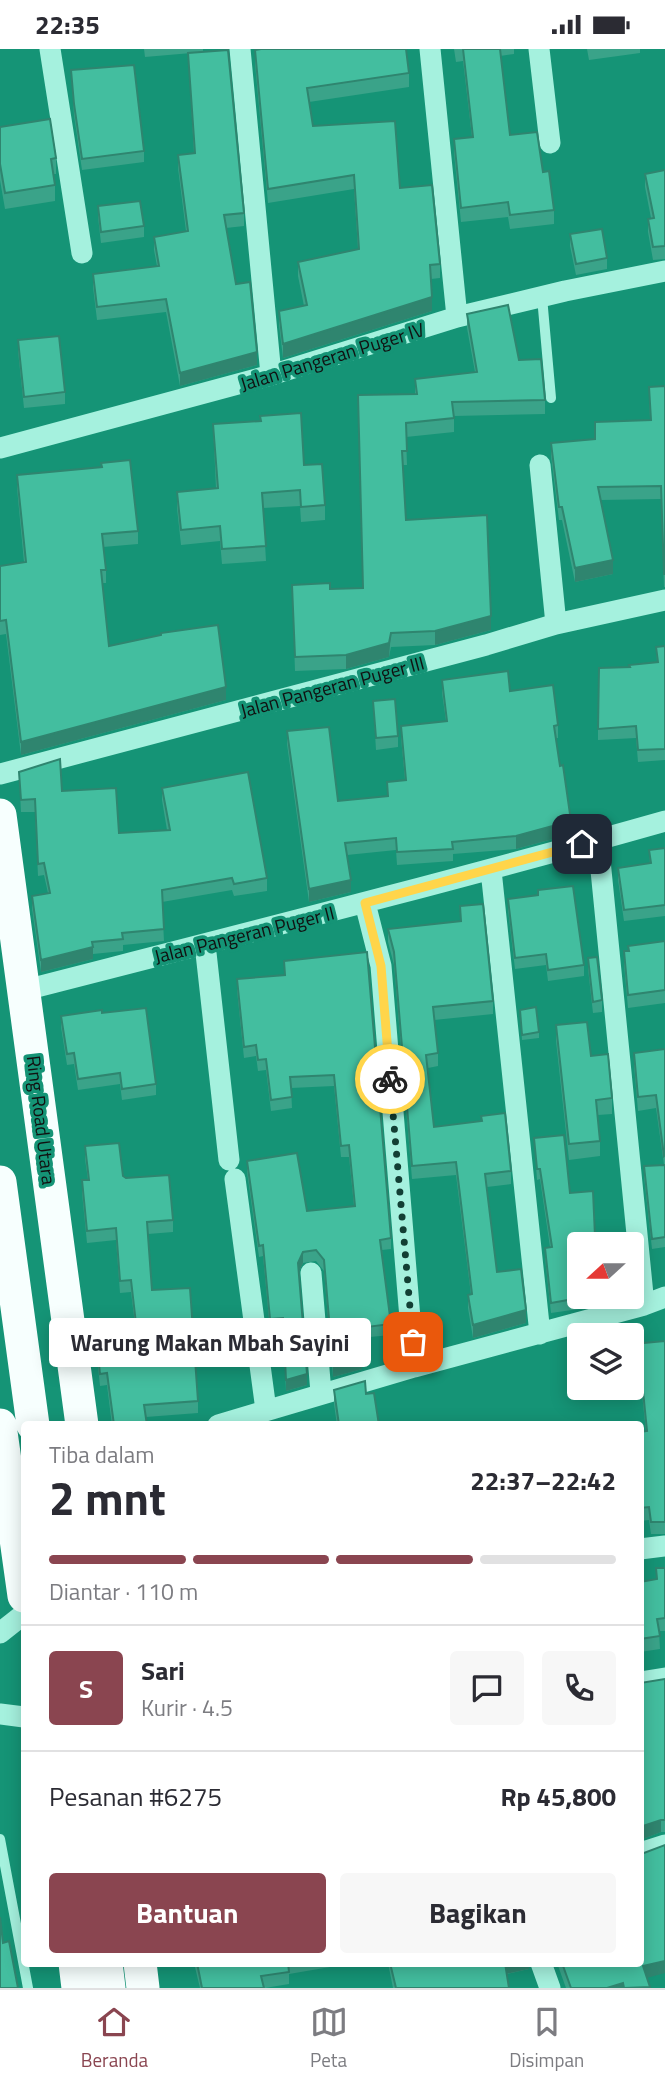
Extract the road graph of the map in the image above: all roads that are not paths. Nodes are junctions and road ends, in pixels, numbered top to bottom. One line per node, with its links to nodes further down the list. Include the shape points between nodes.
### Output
1 (50, 49): 6 (street)
2 (240, 49): 10 (street)
3 (430, 49): 9 (street)
4 (539, 49): 5 (street)
5 (550, 143)
6 (82, 253)
7 (665, 271): 8 (street, Jalan Pangeran Puger IV)
8 (542, 297): 9 (street, Jalan Pangeran Puger IV); 11 (lane)
9 (457, 317): 10 (street, Jalan Pangeran Puger IV)
10 (271, 375): 12 (street, Jalan Pangeran Puger IV)
11 (551, 398)
12 (0, 448)
13 (540, 465): 15 (street)
14 (665, 600): 15 (street, Jalan Pangeran Puger III)
15 (556, 624): 16 (street, Jalan Pangeran Puger III)
16 (0, 774)
17 (0, 815): 24 (highway, Ring Road Utara)
18 (665, 821): 19 (street, Jalan Pangeran Puger II)
19 (598, 840): 20 (street, Jalan Pangeran Puger II); 26 (street)
20 (491, 870): 21 (street, Jalan Pangeran Puger II); 31 (street)
21 (365, 903): 22 (street, Jalan Pangeran Puger II); 32 (street, via 381,966)
22 (205, 944): 24 (street, Jalan Pangeran Puger II); 34 (street)
23 (0, 969): 36 (highway)
24 (25, 990): 37 (highway, Ring Road Utara)
25 (0, 1182): 35 (highway)
26 (637, 1232)
27 (312, 1273): 33 (street)
28 (665, 1297): 29 (street)
29 (644, 1305)
30 (629, 1309): 31 (street)
31 (540, 1333): 32 (street)
32 (414, 1367): 33 (street)
33 (321, 1393): 34 (street)
34 (266, 1410): 38 (street)
35 (32, 1421)
36 (63, 1421)
37 (81, 1421)
38 (231, 1421)
39 (0, 1425): 42 (highway)
40 (665, 1546): 41 (street)
41 (644, 1549)
42 (21, 1575)
43 (21, 1616): 44 (street)
44 (0, 1633)
45 (665, 1678): 46 (street)
46 (644, 1681)
47 (0, 1714): 48 (street)
48 (21, 1717)
49 (0, 1839): 52 (lane)
50 (665, 1845): 51 (street)
51 (644, 1852)
52 (21, 1951)
53 (24, 1967): 59 (lane)
54 (75, 1967): 60 (highway)
55 (106, 1967): 61 (highway)
56 (140, 1967): 62 (highway)
57 (154, 1967): 63 (highway)
58 (542, 1967): 64 (street)
59 (28, 1988)
60 (78, 1988)
61 (109, 1988)
62 (143, 1988)
63 (157, 1988)
64 (550, 1988)

